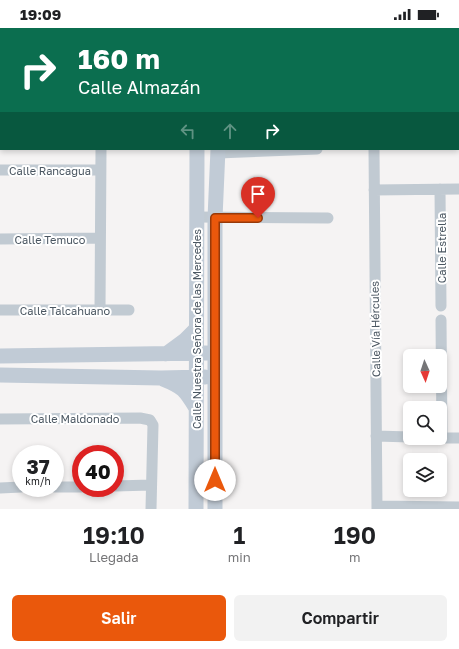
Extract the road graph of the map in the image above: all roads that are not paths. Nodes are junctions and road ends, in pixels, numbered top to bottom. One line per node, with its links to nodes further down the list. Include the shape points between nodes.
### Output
1 (101, 150): 7 (street)
2 (197, 150): 11 (street, Calle Nuestra Señora de las Mercedes)
3 (268, 150): 5 (street)
4 (374, 150): 10 (street, Calle Vía Hércules)
5 (218, 151): 12 (street, Calle Nuestra Señora de las Mercedes)
6 (0, 170): 7 (street, Calle Rancagua)
7 (100, 170): 14 (street)
8 (440, 189): 9 (street); 10 (street); 16 (street, Calle Estrella)
9 (459, 189)
10 (374, 190): 33 (street, Calle Vía Hércules)
11 (196, 217): 12 (street); 21 (street, Calle Nuestra Señora de las Mercedes)
12 (215, 218): 13 (street); 22 (street, Calle Nuestra Señora de las Mercedes)
13 (328, 218)
14 (100, 238): 15 (street, Calle Temuco); 18 (street)
15 (0, 239)
16 (441, 306)
17 (0, 310): 18 (street, Calle Talcahuano)
18 (100, 310): 19 (street, Calle Talcahuano)
19 (129, 310)
20 (441, 320): 30 (street)
21 (196, 329): 23 (street); 24 (street, Calle Nuestra Señora de las Mercedes)
22 (215, 353): 24 (street); 27 (street, Calle Nuestra Señora de las Mercedes)
23 (166, 354): 24 (street); 25 (street)
24 (196, 354): 28 (street, Calle Nuestra Señora de las Mercedes)
25 (0, 356)
26 (0, 376): 29 (street)
27 (215, 376): 28 (street); 46 (street, Calle Nuestra Señora de las Mercedes)
28 (196, 377): 29 (street); 31 (street, Calle Nuestra Señora de las Mercedes)
29 (160, 378): 31 (street, via 180,386)
30 (441, 401)
31 (196, 408): 45 (street, Calle Nuestra Señora de las Mercedes)
32 (0, 419): 38 (street, Calle Maldonado, via 150,420 153,425)
33 (376, 436): 34 (street); 41 (street, Calle Vía Hércules)
34 (403, 437)
35 (447, 438): 36 (street)
36 (459, 438)
37 (124, 486): 38 (street)
38 (151, 486): 44 (street)
39 (0, 488): 40 (street)
40 (12, 488)
41 (377, 507): 43 (street)
42 (459, 507): 43 (street)
43 (445, 508)
44 (151, 509)
45 (196, 509)
46 (215, 509)

